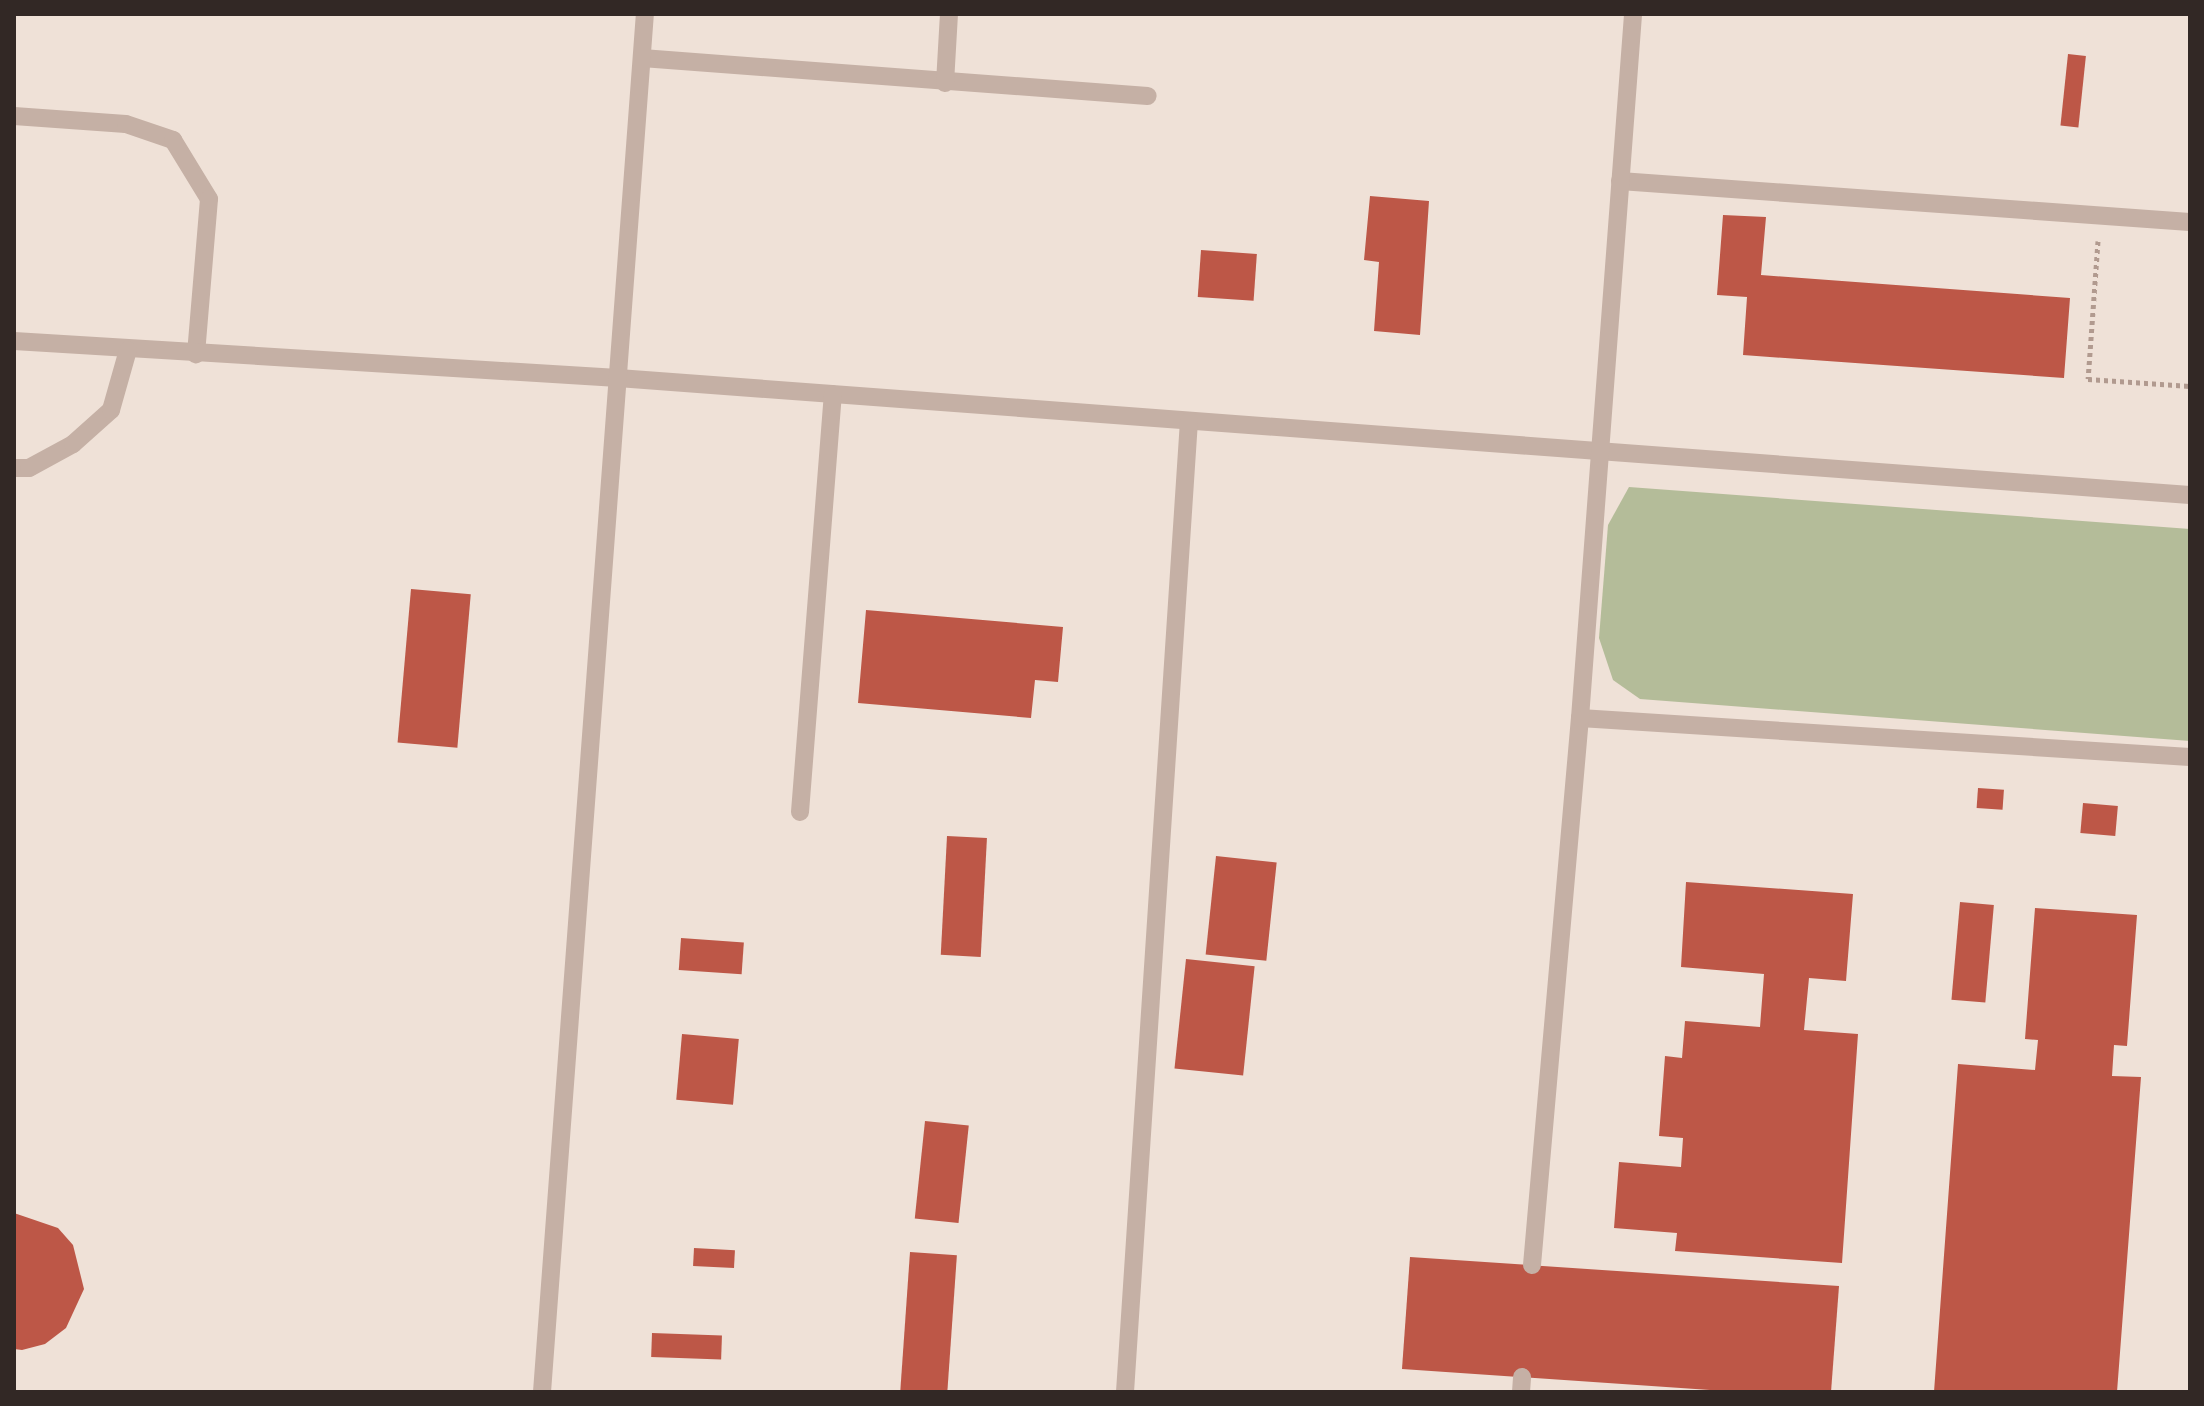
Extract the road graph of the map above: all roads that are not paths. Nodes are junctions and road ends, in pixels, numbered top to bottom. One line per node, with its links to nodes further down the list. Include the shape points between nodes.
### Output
1 (645, 14): 4 (lane)
2 (949, 14): 5 (lane)
3 (1633, 14): 8 (lane)
4 (642, 58): 5 (lane); 13 (lane)
5 (945, 83): 6 (lane)
6 (1148, 96)
7 (14, 116): 12 (lane, via 126,124 173,140 209,199)
8 (1620, 181): 9 (lane); 16 (lane)
9 (2190, 222)
10 (14, 341): 11 (lane)
11 (128, 350): 12 (lane); 17 (lane, via 111,410 73,444 29,468)
12 (196, 354): 13 (lane)
13 (618, 378): 14 (lane); 23 (lane)
14 (833, 394): 15 (lane); 21 (lane)
15 (1189, 421): 16 (lane); 24 (lane)
16 (1600, 452): 18 (lane); 19 (lane)
17 (14, 468)
18 (2190, 495)
19 (1580, 718): 20 (lane); 22 (lane)
20 (2190, 757)
21 (800, 812)
22 (1532, 1265)
23 (542, 1392)
24 (1125, 1392)

